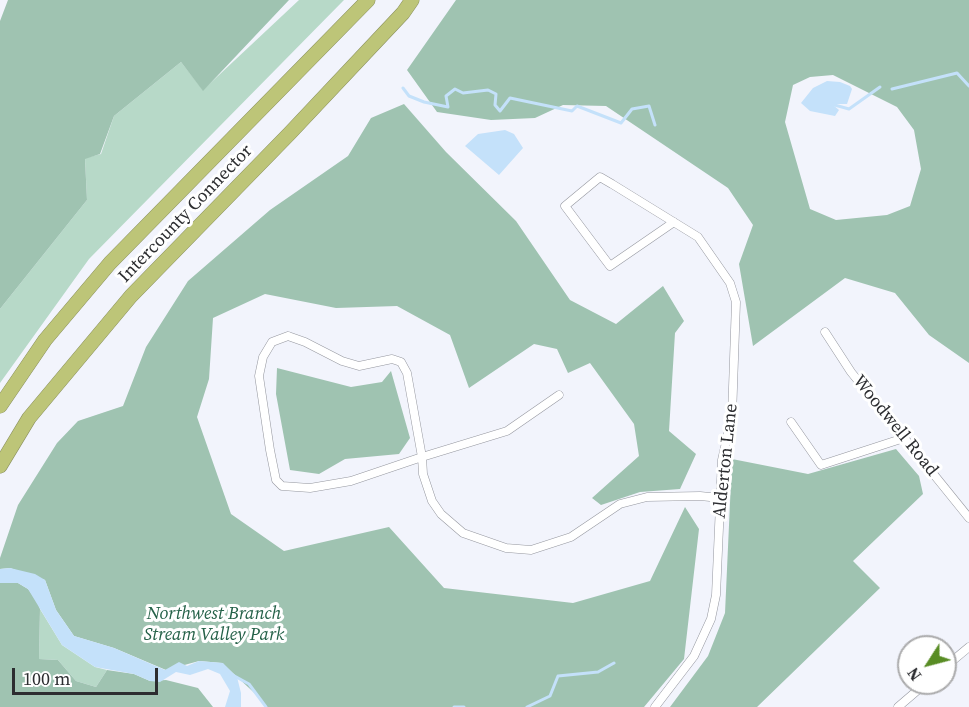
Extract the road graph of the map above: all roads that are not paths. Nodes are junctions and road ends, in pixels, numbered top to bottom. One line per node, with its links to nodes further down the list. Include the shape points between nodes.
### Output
1 (368, 0): 6 (highway, Intercounty Connector, via 110,263 45,340)
2 (412, 0): 10 (highway, Intercounty Connector, via 290,133 130,296 29,418)
3 (674, 222): 3 (street, Alderton Lane, via 600,177 566,206 610,266); 11 (street, Alderton Lane, via 698,237 730,283 736,302 732,416 722,460)
4 (825, 332): 8 (street, Woodwell Road, via 851,372)
5 (559, 395): 9 (street, via 507,431)
6 (0, 406)
7 (791, 422): 8 (street, via 821,465)
8 (904, 438): 12 (street, Woodwell Road)
9 (423, 458): 9 (street, via 351,481 310,488 282,486 276,480 259,376 263,357 272,342 288,336 359,366 392,359 401,362 407,373); 11 (street, via 423,474 441,514 463,533 506,548 531,550 550,545 571,537 620,504 647,497)
10 (0, 466)
11 (720, 498): 16 (street, Alderton Lane, via 716,595 711,619 694,656)
12 (969, 518)
13 (969, 647): 14 (street)
14 (957, 658)
15 (912, 695): 17 (street)
16 (655, 707)
17 (898, 707)

